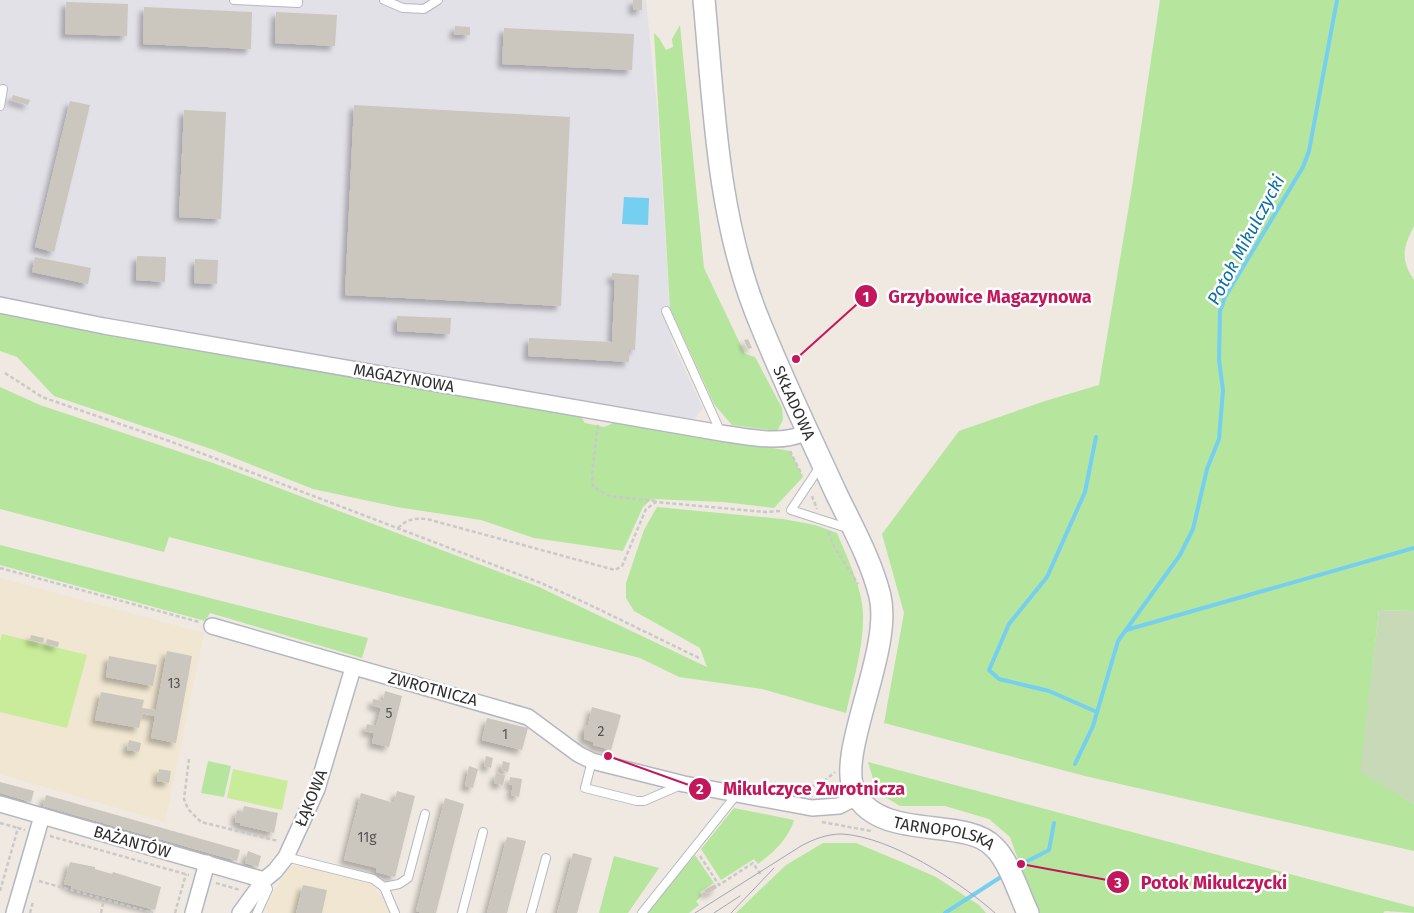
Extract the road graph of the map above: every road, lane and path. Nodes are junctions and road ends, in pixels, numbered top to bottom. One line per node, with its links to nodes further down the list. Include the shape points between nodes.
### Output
1 (234, 0): 2 (lane, via 298,3)
2 (298, 0)
3 (384, 0): 4 (lane, via 403,8 424,9)
4 (438, 0)
5 (704, 0): 12 (main road, SKŁADOWA, via 717,149 729,226 753,306)
6 (3, 89): 7 (lane)
7 (0, 106)
8 (0, 305): 11 (street, MAGAZYNOWA)
9 (666, 311): 13 (lane)
10 (5, 374): 20 (path, via 42,397 180,445)
11 (599, 412): 13 (street, MAGAZYNOWA); 17 (path, via 593,488 609,496)
12 (808, 432): 14 (street, MAGAZYNOWA); 15 (main road, SKŁADOWA)
13 (721, 433): 14 (street, MAGAZYNOWA)
14 (785, 440): 16 (path)
15 (822, 462): 16 (lane); 21 (main road, SKŁADOWA)
16 (807, 486): 18 (lane); 19 (path)
17 (663, 502): 18 (path, via 764,512); 20 (path, via 650,504 646,509 622,566 615,570 427,519 414,518)
18 (791, 510): 19 (lane)
19 (823, 520): 21 (lane); 23 (path, via 835,548)
20 (398, 529): 25 (path, via 580,600)
21 (854, 530): 32 (main road, SKŁADOWA, via 876,584 882,620 878,653 850,768 851,785)
22 (0, 568): 24 (path)
23 (861, 588)
24 (212, 626): 26 (street, ZWROTNICZA)
25 (701, 660)
26 (353, 668): 28 (street, ZWROTNICZA, via 528,717); 44 (street, ŁĄKOWA, via 317,790)
27 (189, 759): 44 (path, via 184,799 188,809 201,822)
28 (592, 761): 30 (street, ZWROTNICZA); 30 (lane, via 585,788 637,801)
29 (837, 770): 34 (path, via 823,782 799,791)
30 (684, 784): 31 (street, ZWROTNICZA)
31 (737, 794): 34 (street, ZWROTNICZA); 43 (lane)
32 (857, 797): 34 (street, ZWROTNICZA, via 825,809); 67 (main road, TARNOPOLSKA, via 868,808 891,820 982,838 994,846)
33 (0, 804): 36 (street, BAŻANTÓW)
34 (797, 806)
35 (425, 814): 52 (lane, via 408,878)
36 (42, 816): 40 (street); 46 (street, BAŻANTÓW)
37 (819, 821): 42 (path)
38 (0, 823): 39 (path)
39 (18, 828): 40 (path); 53 (path)
40 (37, 832): 47 (path); 56 (street)
41 (483, 832): 64 (lane)
42 (878, 832)
43 (695, 849): 48 (path, via 719,885 753,863); 66 (lane)
44 (289, 851): 50 (street, ŁĄKOWA); 52 (lane, via 366,876)
45 (546, 858): 65 (lane)
46 (207, 863): 49 (street); 50 (street, BAŻANTÓW)
47 (186, 874): 49 (path); 59 (path)
48 (761, 875)
49 (203, 879): 54 (path); 60 (street)
50 (264, 880): 54 (street, ŁĄKOWA); 62 (lane, via 268,889)
51 (39, 881): 55 (path)
52 (384, 887): 63 (lane)
53 (0, 891)
54 (253, 894): 61 (street, ŁĄKOWA)
55 (104, 899): 57 (path); 58 (path)
56 (14, 913)
57 (101, 913)
58 (153, 913)
59 (175, 913)
60 (193, 913)
61 (240, 913)
62 (257, 913)
63 (395, 913)
64 (462, 913)
65 (531, 913)
66 (642, 913)
67 (1028, 913)

